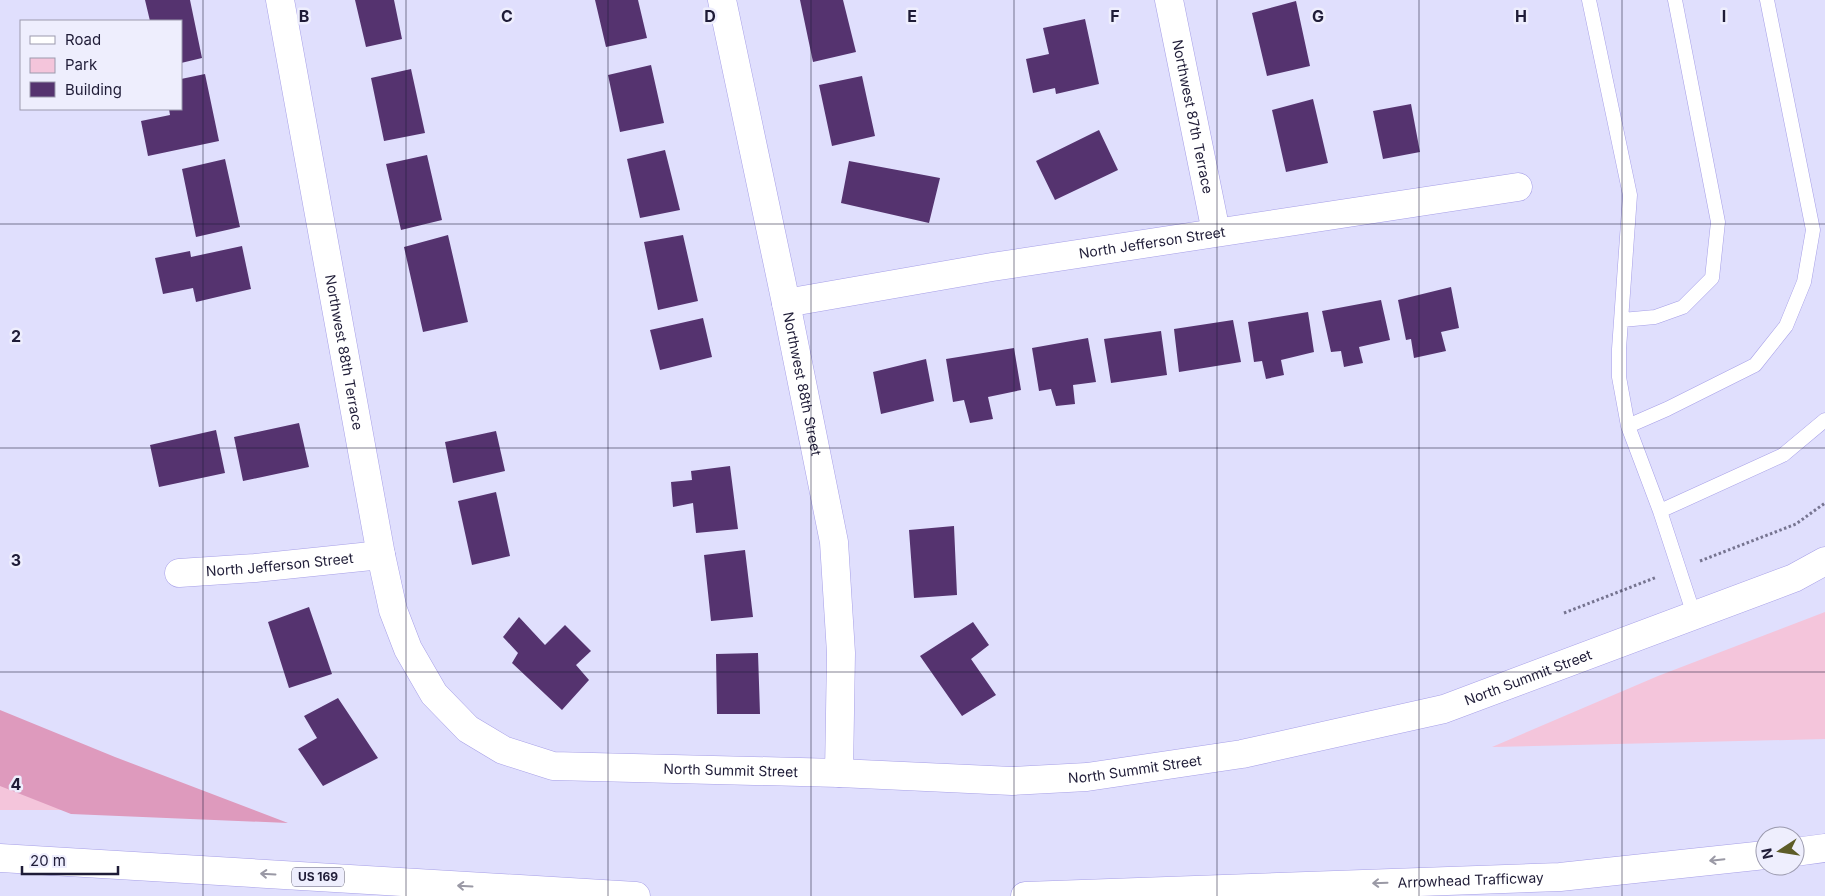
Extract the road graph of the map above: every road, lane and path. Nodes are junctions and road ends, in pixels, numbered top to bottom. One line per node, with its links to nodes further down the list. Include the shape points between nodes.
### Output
1 (280, 0): 14 (main road, Northwest 88th Terrace)
2 (722, 0): 9 (main road, Northwest 88th Street)
3 (1169, 0): 8 (main road, Northwest 87th Terrace)
4 (1588, 0): 10 (lane, via 1630,196)
5 (1675, 0): 10 (lane, via 1718,222 1712,278 1683,307 1655,317)
6 (1767, 0): 12 (lane, via 1812,230 1804,282 1786,326 1755,365)
7 (1518, 187): 8 (main road, North Jefferson Street)
8 (1216, 232): 9 (main road, North Jefferson Street)
9 (786, 303): 19 (main road, Northwest 88th Street, via 834,542 841,653)
10 (1622, 320): 12 (lane, via 1619,378)
11 (1825, 420): 13 (lane, via 1784,455)
12 (1628, 426): 13 (lane)
13 (1660, 511): 17 (lane)
14 (381, 555): 16 (main road, North Jefferson Street); 18 (main road, Northwest 88th Terrace, via 393,610 408,649)
15 (1825, 561): 17 (main road, North Summit Street, via 1794,578)
16 (179, 573)
17 (1694, 615): 19 (main road, North Summit Street, via 1444,708 1242,754 1087,777 1012,781)
18 (434, 694): 19 (main road, North Summit Street, via 468,730 503,750 553,766)
19 (839, 773)
20 (1825, 848): 21 (main road)
21 (1805, 851)
22 (1755, 856): 25 (main road, Arrowhead Trafficway, one-way to 25, via 1560,877)
23 (0, 858): 24 (main road, US 169, one-way to 23)
24 (636, 896)
25 (1025, 896)

